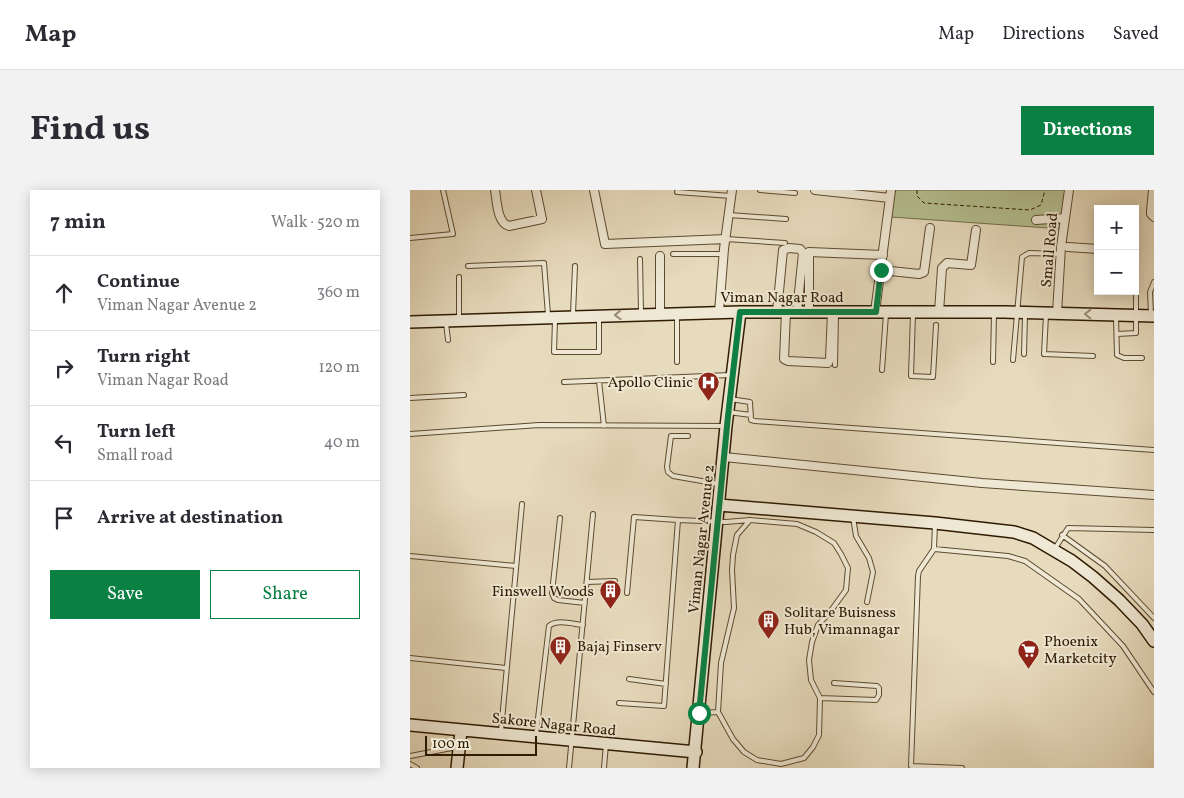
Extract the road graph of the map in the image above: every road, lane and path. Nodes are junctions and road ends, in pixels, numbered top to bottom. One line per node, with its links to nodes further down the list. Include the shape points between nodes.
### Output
1 (443, 190): 23 (lane, via 453,234)
2 (495, 190): 3 (street, via 501,221 509,226 542,219)
3 (536, 190)
4 (594, 190): 24 (street, via 605,244)
5 (760, 190): 11 (lane)
6 (815, 190): 15 (street)
7 (917, 190): 8 (path, via 917,196 924,203 1030,210 1041,206)
8 (1045, 190)
9 (1069, 190): 18 (street, Small Road)
10 (1153, 190): 17 (street, via 1151,214)
11 (778, 191): 14 (lane)
12 (678, 192): 13 (lane)
13 (731, 193): 16 (street)
14 (795, 193)
15 (890, 194): 30 (street)
16 (729, 215): 19 (lane); 24 (street)
17 (1154, 217)
18 (1065, 218): 20 (street); 26 (street, Small Road)
19 (786, 219)
20 (1036, 220)
21 (930, 228): 35 (street, via 924,272)
22 (976, 230): 45 (street, via 971,266 947,263 942,268)
23 (410, 238)
24 (726, 239): 25 (lane); 29 (street)
25 (784, 243)
26 (1063, 249): 27 (street); 47 (lane, via 1024,255); 48 (street, Small Road)
27 (1094, 249)
28 (673, 254): 29 (lane)
29 (724, 254): 39 (street)
30 (883, 255): 35 (street); 41 (street, via 809,252)
31 (660, 256): 49 (street)
32 (640, 259): 51 (lane)
33 (468, 266): 56 (lane, via 544,263)
34 (575, 266): 57 (lane)
35 (881, 270): 43 (street)
36 (459, 277): 59 (lane)
37 (1154, 282): 55 (lane, via 1150,292)
38 (1136, 295): 53 (lane)
39 (720, 312): 40 (street, Viman Nagar Road); 50 (street, Viman Nagar Road)
40 (740, 312): 41 (street, Viman Nagar Road); 72 (street, Viman Nagar Avenue 2)
41 (792, 312): 41 (street, via 803,253 800,249 789,248 784,250); 42 (street, Viman Nagar Road); 42 (street, via 784,359 828,363)
42 (834, 312): 43 (street, Viman Nagar Road); 70 (lane)
43 (881, 312): 44 (street, Viman Nagar Road); 71 (lane)
44 (913, 312): 45 (street, Viman Nagar Road); 61 (lane, via 910,376 933,377)
45 (939, 312): 46 (street, Viman Nagar Road)
46 (994, 312): 47 (street, Viman Nagar Road); 69 (lane)
47 (1021, 313): 48 (street, Viman Nagar Road); 64 (lane); 67 (lane)
48 (1051, 313): 52 (street, Viman Nagar Road, one-way to 48); 65 (lane, via 1044,354)
49 (660, 314): 50 (street, Viman Nagar Road); 51 (street, Viman Nagar Road)
50 (677, 314): 68 (lane)
51 (641, 315): 54 (street, Viman Nagar Road, one-way to 54)
52 (1116, 315): 53 (street, Viman Nagar Road); 62 (lane)
53 (1136, 315): 55 (street, Viman Nagar Road); 62 (lane, via 1136,333)
54 (599, 316): 56 (lane, via 599,352 554,352); 57 (street, Viman Nagar Road)
55 (1152, 316)
56 (552, 317): 57 (street, Viman Nagar Road); 59 (street, Viman Nagar Road)
57 (573, 317)
58 (446, 320): 59 (street, Viman Nagar Road); 60 (street, Viman Nagar Road); 63 (lane)
59 (459, 320)
60 (410, 322)
61 (936, 325)
62 (1117, 334): 66 (lane, via 1119,357)
63 (448, 340)
64 (1024, 354)
65 (1093, 356)
66 (1142, 358)
67 (1013, 360)
68 (677, 362)
69 (993, 362)
70 (835, 365)
71 (882, 370)
72 (732, 375): 73 (lane); 77 (street, Viman Nagar Avenue 2)
73 (599, 381): 74 (lane); 80 (lane)
74 (564, 382)
75 (464, 395): 76 (lane)
76 (410, 398)
77 (730, 399): 78 (street, Viman Nagar Avenue 2); 79 (lane, via 750,402)
78 (728, 412): 79 (lane); 81 (street, Viman Nagar Avenue 2)
79 (751, 415): 84 (lane, via 755,422)
80 (604, 426): 81 (lane); 82 (lane, via 539,425)
81 (726, 426): 85 (street, Viman Nagar Avenue 2)
82 (410, 434)
83 (688, 436): 86 (lane, via 671,436 668,472 673,476)
84 (1154, 450)
85 (724, 457): 86 (street, Viman Nagar Avenue 2); 87 (street, via 982,483)
86 (721, 484): 89 (street, Viman Nagar Avenue 2)
87 (1154, 495)
88 (522, 504): 102 (lane)
89 (719, 505): 91 (street); 95 (street, Viman Nagar Avenue 2)
90 (593, 514): 104 (lane)
91 (853, 517): 96 (street); 106 (lane, via 856,536 873,572)
92 (560, 518): 107 (lane, via 552,593 558,600)
93 (678, 520): 95 (lane); 105 (lane, via 634,517); 115 (lane)
94 (750, 520): 95 (lane); 117 (lane, via 797,524 816,532 834,543 848,568 846,590 818,625 808,660 811,680); 119 (lane, via 737,536 733,555 734,608 721,663)
95 (717, 522): 120 (street, Viman Nagar Avenue 2)
96 (935, 523): 99 (lane); 100 (street, via 1014,532)
97 (1154, 530): 98 (lane, via 1072,527 1066,529)
98 (1062, 536): 100 (lane); 108 (lane, via 1106,566)
99 (934, 549): 116 (lane, via 1008,556 1025,561 1079,599 1123,646); 136 (lane, via 918,576 911,766)
100 (1054, 550): 110 (street, via 1119,600)
101 (410, 556): 102 (lane)
102 (516, 566): 112 (lane)
103 (615, 581): 104 (lane)
104 (587, 582): 107 (lane)
105 (627, 593)
106 (867, 602)
107 (585, 603): 109 (lane)
108 (1154, 618)
109 (583, 625): 124 (lane, via 557,622 549,626); 125 (lane)
110 (1154, 641)
111 (410, 658): 112 (lane)
112 (506, 668): 123 (lane)
113 (629, 679): 115 (lane)
114 (834, 683): 117 (lane, via 877,686 879,695 876,700)
115 (666, 684): 118 (lane, via 664,706)
116 (1154, 692)
117 (820, 698): 119 (lane, via 819,735 813,747 804,758 781,764 757,760 744,752)
118 (619, 703)
119 (718, 712): 120 (lane)
120 (699, 713): 128 (street, Viman Nagar Avenue 2)
121 (410, 725): 122 (street, Sakore Nagar Road)
122 (461, 731): 123 (street, Sakore Nagar Road); 127 (street)
123 (500, 734): 124 (street, Sakore Nagar Road)
124 (536, 737): 125 (street, Sakore Nagar Road)
125 (571, 741): 126 (street, Sakore Nagar Road); 133 (lane)
126 (606, 744): 128 (street, Sakore Nagar Road); 134 (lane)
127 (459, 747): 129 (lane); 132 (street)
128 (696, 752): 135 (street, Viman Nagar Avenue 2)
129 (410, 756)
130 (410, 764): 131 (lane)
131 (418, 768)
132 (457, 768)
133 (569, 768)
134 (604, 768)
135 (693, 768)
136 (962, 768)

